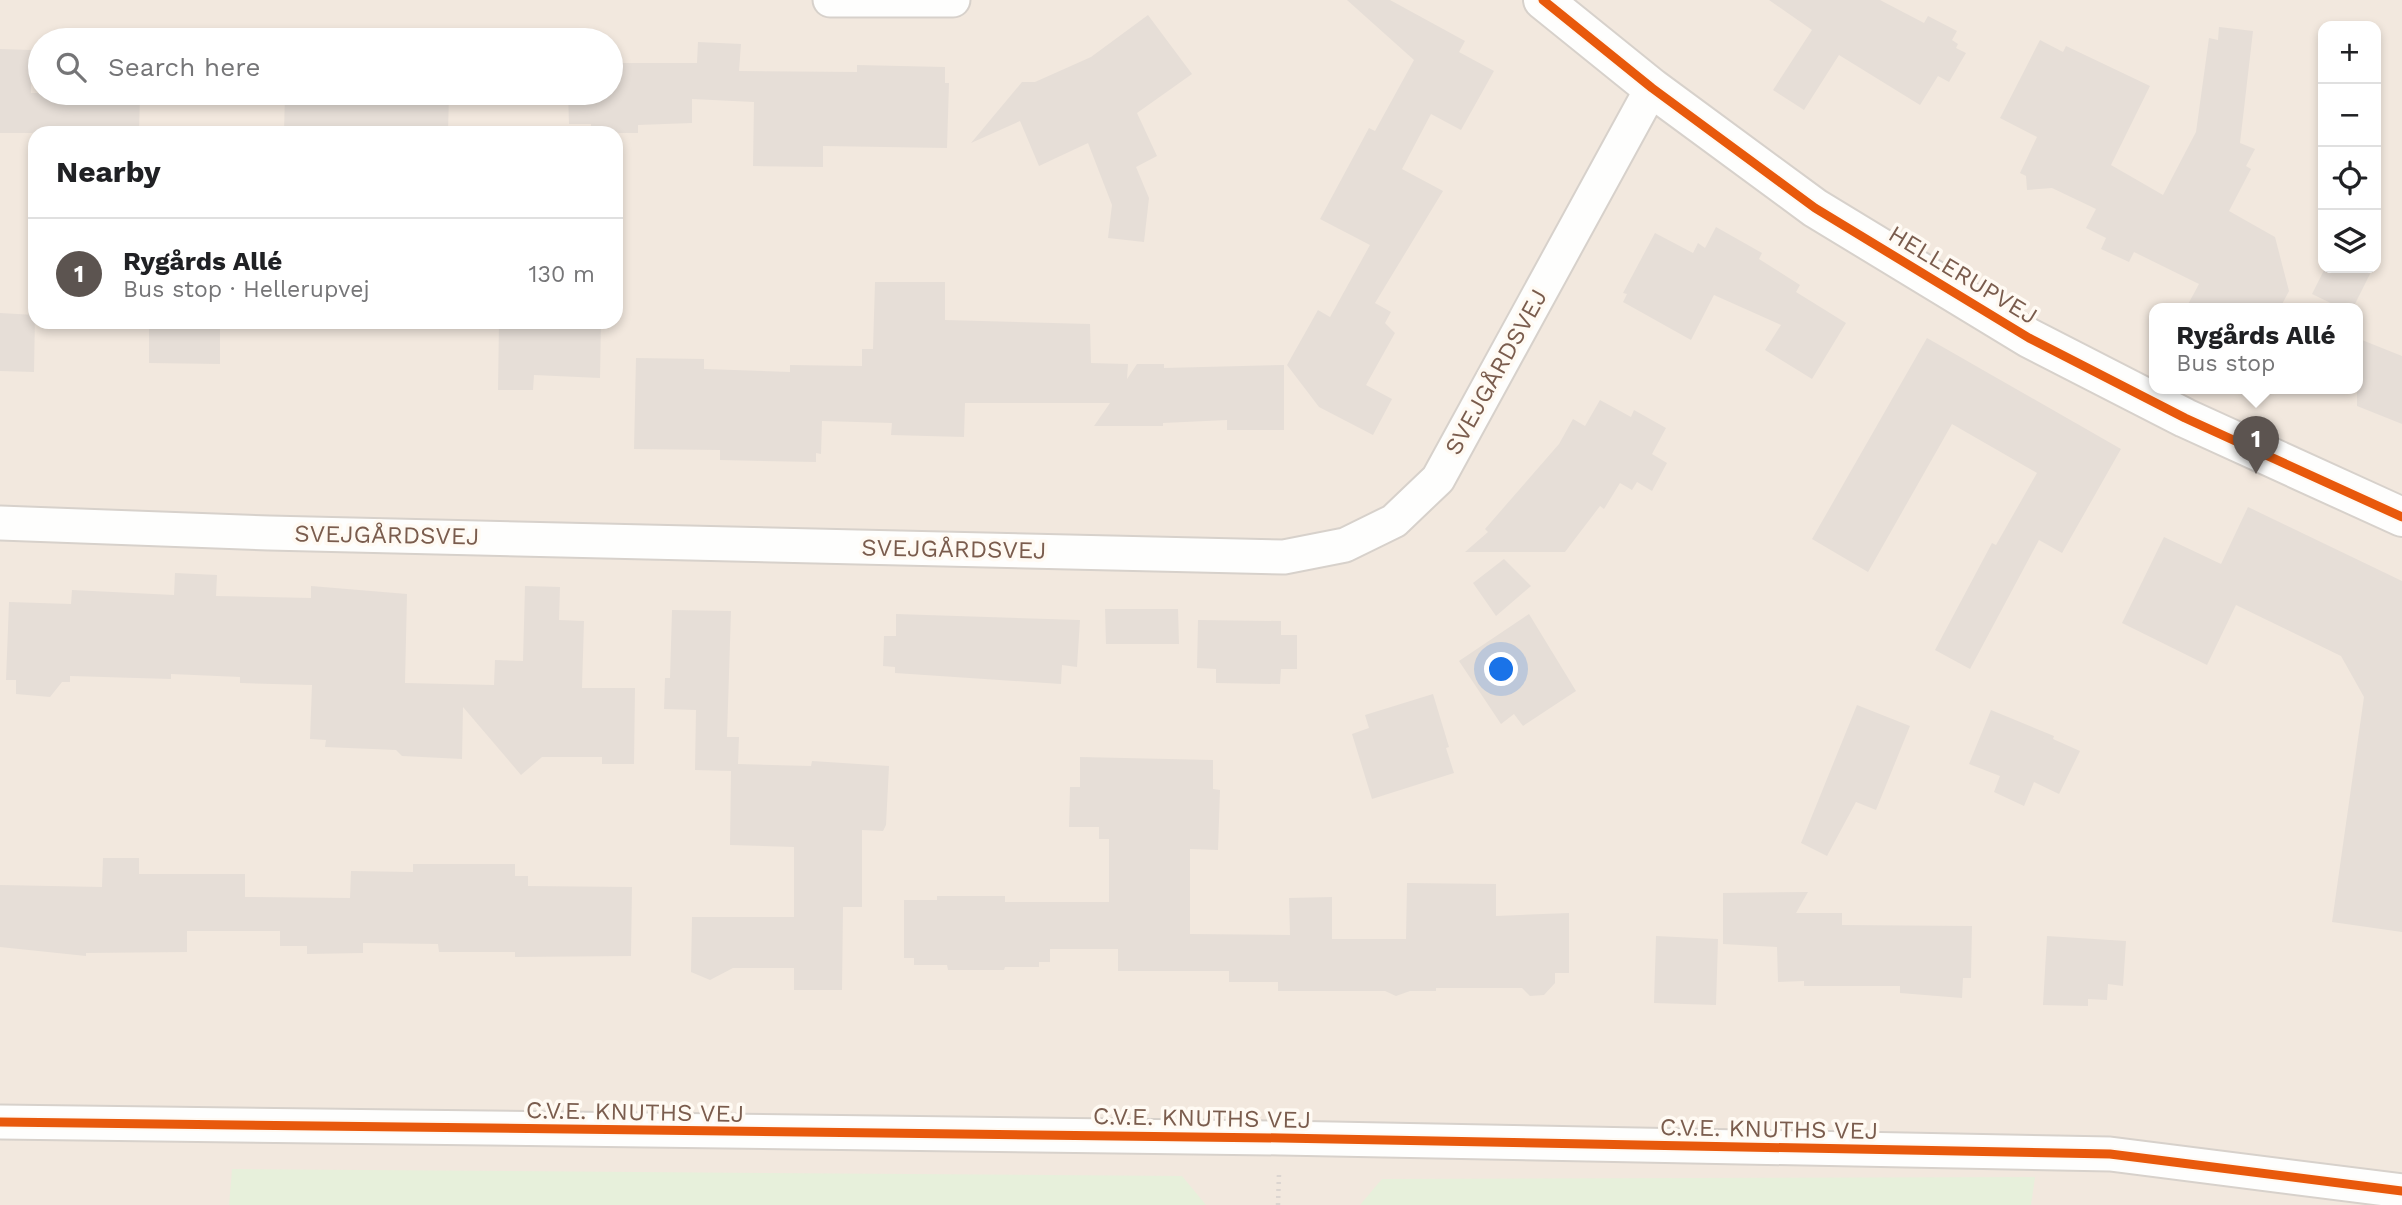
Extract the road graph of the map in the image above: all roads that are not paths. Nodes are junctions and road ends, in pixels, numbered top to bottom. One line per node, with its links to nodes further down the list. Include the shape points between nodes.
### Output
1 (830, 0): 2 (street)
2 (953, 0)
3 (1544, 0): 4 (street, HELLERUPVEJ)
4 (1651, 88): 5 (street, HELLERUPVEJ, via 1815,208 2029,338 2185,418); 6 (street, SVEJGÅRDSVEJ, via 1438,479 1394,521 1345,545 1284,557)
5 (2402, 517)
6 (0, 523)
7 (0, 1122): 8 (street, C.V.E. KNUTHS VEJ, via 2110,1154)
8 (2402, 1191)

